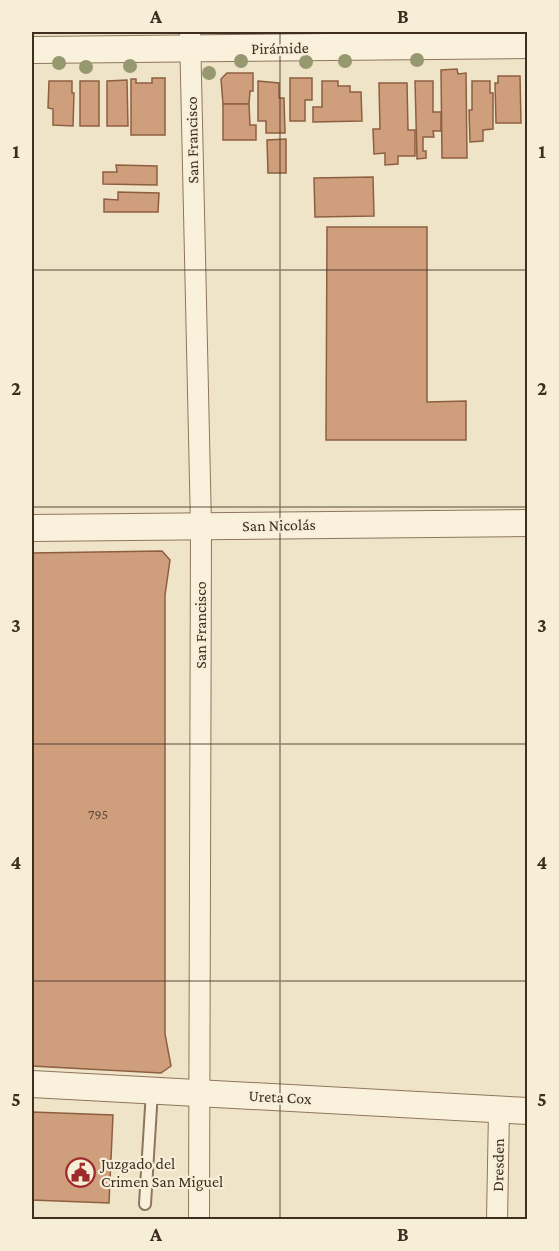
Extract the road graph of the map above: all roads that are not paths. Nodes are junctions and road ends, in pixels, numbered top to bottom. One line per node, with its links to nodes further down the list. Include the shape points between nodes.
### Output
1 (190, 40): 2 (street, Pirámide); 3 (street, Pirámide); 5 (street, San Francisco)
2 (528, 45)
3 (32, 50)
4 (528, 523): 5 (street, San Nicolás)
5 (201, 526): 6 (street, San Nicolás); 9 (street, San Francisco)
6 (32, 528)
7 (32, 1084): 8 (street, Ureta Cox)
8 (152, 1090): 9 (street, Ureta Cox); 12 (lane)
9 (200, 1092): 10 (street, Ureta Cox); 13 (street, San Francisco)
10 (499, 1110): 11 (street, Ureta Cox); 14 (street, Dresden)
11 (528, 1111)
12 (145, 1204)
13 (199, 1220)
14 (497, 1220)

